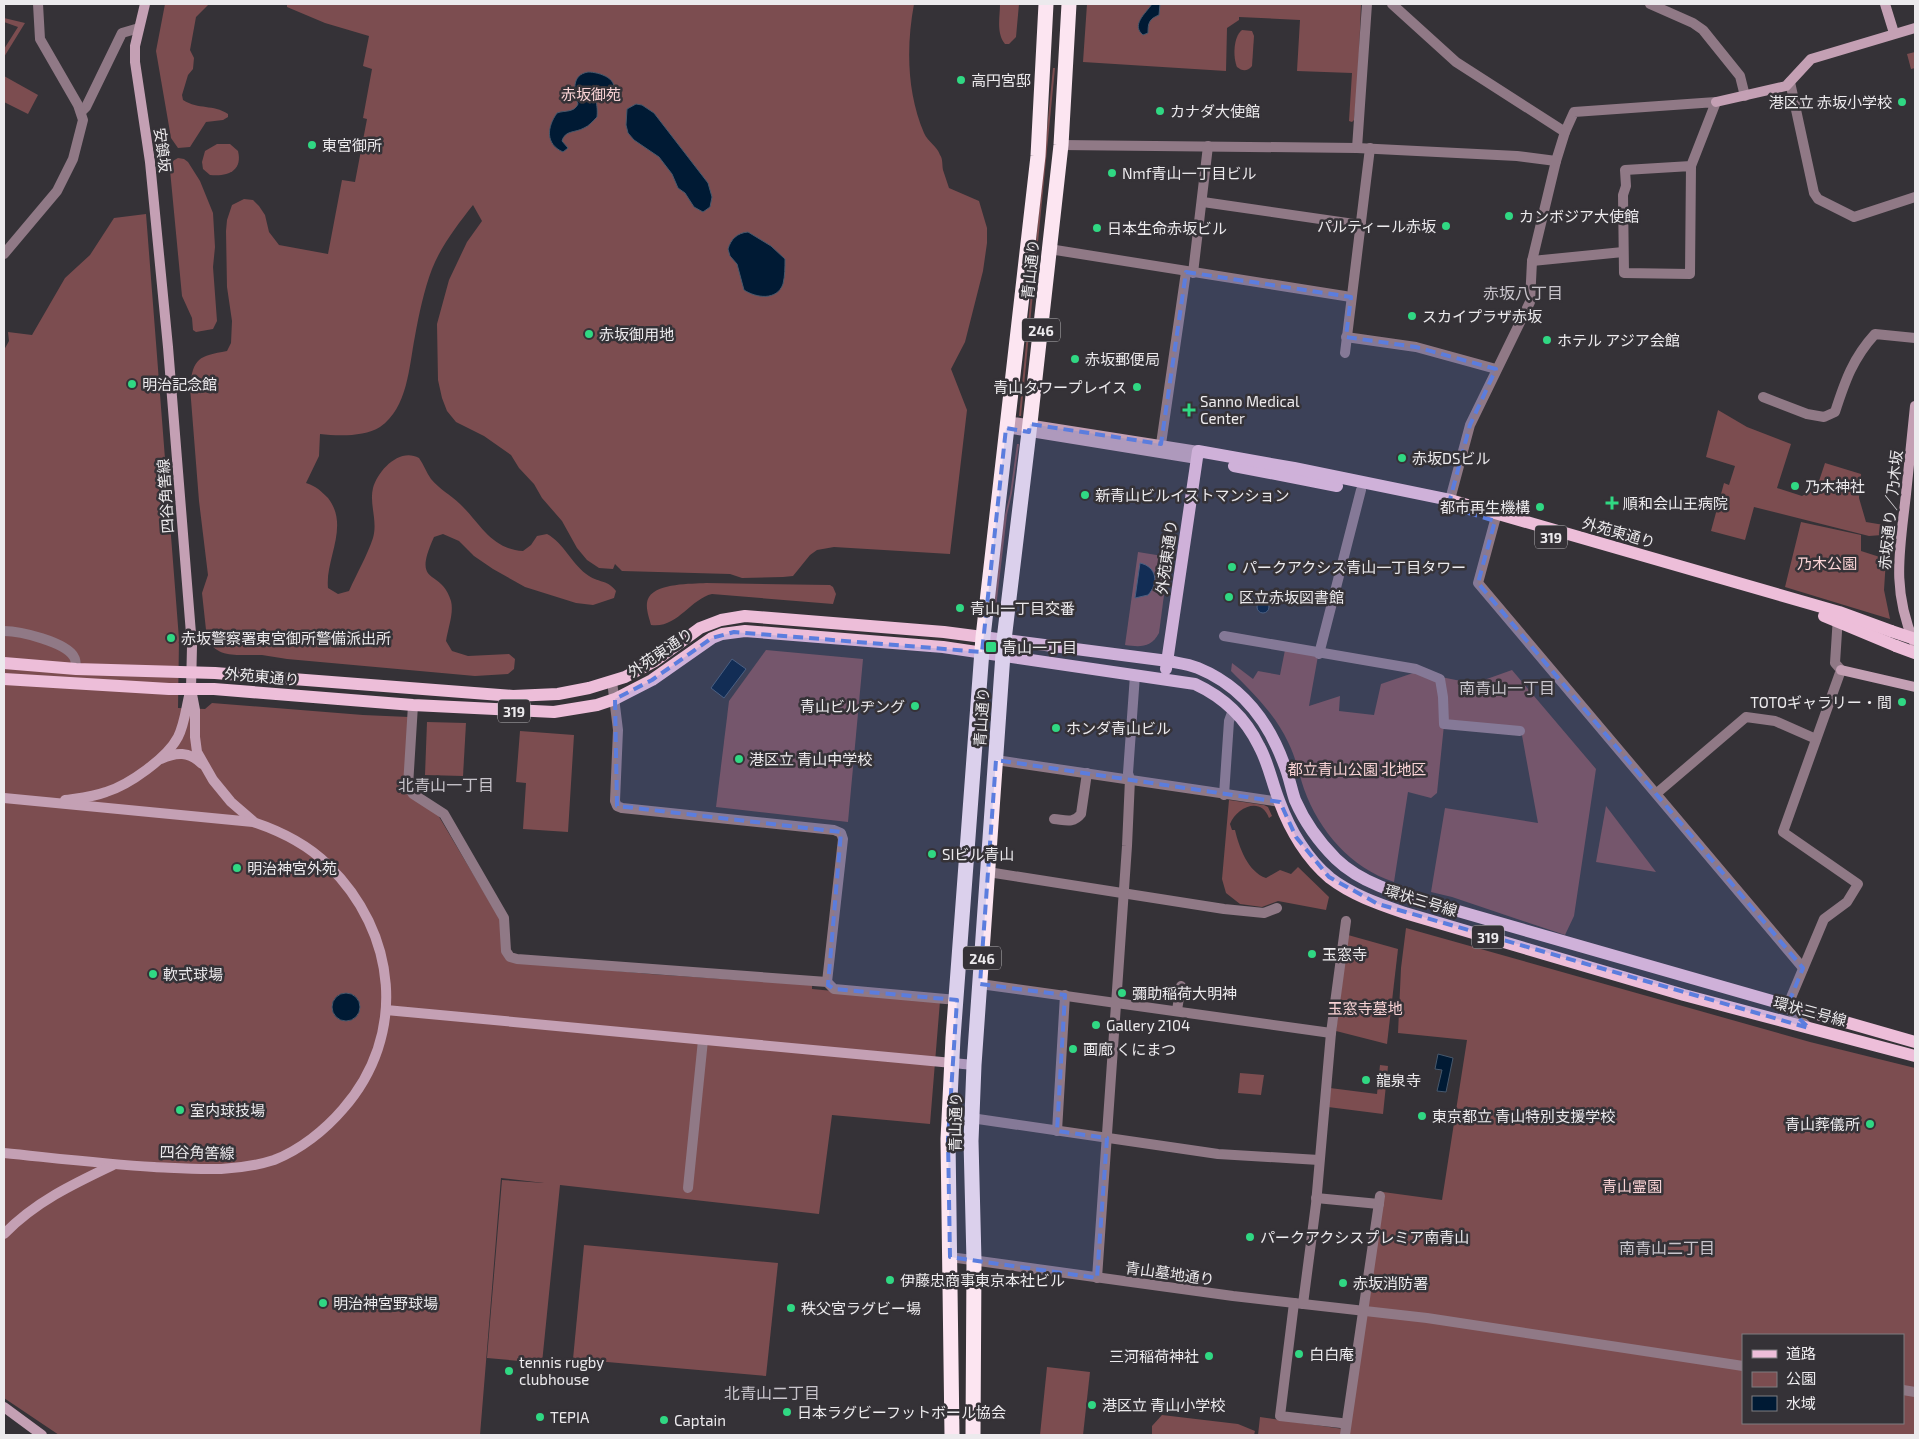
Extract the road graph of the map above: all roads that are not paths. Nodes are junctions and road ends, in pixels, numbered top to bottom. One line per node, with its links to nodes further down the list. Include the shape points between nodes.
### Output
1 (38, 4): 15 (street, via 40,40)
2 (145, 4): 9 (main road, 安鎮坂)
3 (1046, 4): 39 (highway, 青山通り / 246, via 1039,138)
4 (1069, 4): 17 (highway, 青山通り / 246)
5 (1367, 4): 19 (street)
6 (1392, 4): 16 (street, via 1456,62)
7 (1650, 4): 13 (street, via 1703,30 1740,76)
8 (1886, 4): 11 (main road)
9 (139, 28): 15 (street, via 122,33 86,108); 32 (main road, 安鎮坂, via 135,62 150,162)
10 (1915, 28): 11 (main road)
11 (1894, 34): 12 (main road, via 1811,59)
12 (1790, 82): 13 (main road, via 1786,86); 23 (street, via 1818,199 1854,217)
13 (1745, 96): 14 (main road)
14 (1716, 102): 16 (street, via 1574,112); 22 (street)
15 (81, 112): 28 (street, via 83,120 66,175 51,200)
16 (1565, 132): 21 (street)
17 (1061, 145): 18 (street); 26 (highway, 青山通り / 246)
18 (1208, 146): 19 (street); 24 (street)
19 (1357, 148): 20 (street)
20 (1370, 148): 21 (street); 25 (street)
21 (1556, 161): 29 (street)
22 (1691, 166): 27 (street, via 1626,170); 27 (street, via 1690,274 1624,273)
23 (1915, 197)
24 (1203, 202): 25 (street); 30 (street)
25 (1361, 225): 31 (street)
26 (1050, 250): 30 (street); 40 (highway, 青山通り / 246)
27 (1623, 252): 29 (street)
28 (4, 254)
29 (1532, 262): 36 (street, via 1530,302)
30 (1190, 272): 31 (street); 42 (street)
31 (1351, 297): 33 (street)
32 (164, 302): 64 (main road, 四谷角筈線)
33 (1346, 337): 35 (street); 36 (street, via 1416,347)
34 (1915, 338): 37 (street, via 1875,334 1862,348 1846,378 1835,412 1824,418)
35 (1345, 353)
36 (1496, 369): 45 (street, via 1470,425)
37 (1763, 397)
38 (1915, 406): 41 (main road, 赤坂通り／乃木坂)
39 (1007, 425): 40 (main road); 52 (highway, 青山通り / 246)
40 (1030, 428): 42 (main road); 43 (main road); 54 (highway, 青山通り / 246)
41 (1914, 429): 47 (main road, 赤坂通り／乃木坂, via 1898,560 1898,583)
42 (1160, 444): 43 (main road)
43 (1198, 455): 44 (main road, 外苑東通り / 319); 45 (main road, 外苑東通り / 319, via 1294,468); 60 (main road, 外苑東通り)
44 (1361, 490): 45 (main road, 外苑東通り / 319); 58 (street)
45 (1449, 503): 46 (main road, 外苑東通り / 319)
46 (1496, 517): 48 (main road, 外苑東通り / 319); 81 (street, via 1478,583)
47 (1904, 614): 49 (main road); 55 (main road, 赤坂通り／乃木坂)
48 (1838, 617): 53 (main road, 外苑東通り / 319, bridge); 57 (main road, 外苑東通り / 319, bridge); 63 (street, via 1835,663)
49 (1915, 618)
50 (4, 631): 62 (street, via 46,640 69,651 75,658)
51 (1224, 636): 58 (street)
52 (983, 637): 54 (main road, 外苑東通り / 319); 56 (highway, 青山通り / 246); 68 (main road, 外苑東通り / 319, via 745,616 709,624 642,668)
53 (1915, 639)
54 (1004, 640): 59 (highway, 青山通り / 246); 60 (main road, 外苑東通り / 319)
55 (1915, 645)
56 (982, 652): 59 (main road, 外苑東通り / 319); 71 (main road, 外苑東通り / 319, via 734,632 712,638 652,680); 97 (highway, 青山通り / 246)
57 (1915, 653)
58 (1319, 654): 74 (street, via 1416,669 1440,679 1444,724)
59 (1003, 655): 65 (main road, 外苑東通り / 319); 76 (highway, 青山通り / 246)
60 (1168, 661): 67 (main road, 外苑東通り); 99 (main road, 環状三号線 / 319, via 1196,667 1218,678 1253,707 1274,738 1295,798 1310,828 1338,861 1360,876 1386,889 1450,910)
61 (4, 664): 62 (main road, 外苑東通り / 319)
62 (76, 669): 64 (main road, 外苑東通り / 319)
63 (1841, 670): 69 (main road); 75 (street)
64 (192, 672): 68 (main road, 外苑東通り / 319, via 513,696 558,694); 70 (main road, 四谷角筈線)
65 (1136, 675): 67 (main road, 外苑東通り / 319); 80 (street)
66 (4, 679): 70 (main road, 外苑東通り / 319)
67 (1164, 680): 73 (main road, 環状三号線 / 319, via 1195,684 1222,698)
68 (612, 681): 71 (street)
69 (1915, 687)
70 (190, 689): 72 (main road, 外苑東通り / 319); 77 (main road, 四谷角筈線, via 179,736); 78 (main road, 四谷角筈線, via 195,710 196,746)
71 (615, 699): 72 (main road, 外苑東通り / 319, via 554,712); 93 (street, via 617,806 841,833 843,839)
72 (413, 705): 93 (street, via 408,786 413,794 444,814 504,918 506,951 510,957)
73 (1233, 710): 82 (street, via 1229,721); 85 (main road, 環状三号線 / 319, via 1260,746)
74 (1520, 731)
75 (1816, 739): 81 (street, via 1775,721 1746,717); 92 (street, via 1783,832 1858,884 1847,902 1824,920)
76 (996, 760): 79 (street); 88 (highway, 青山通り / 246)
77 (155, 762): 78 (main road, 四谷角筈線, via 180,753 192,756); 84 (main road, 四谷角筈線, via 123,785 106,792 85,798)
78 (204, 766): 87 (main road, 四谷角筈線, via 232,802)
79 (1086, 773): 80 (street); 86 (street, via 1081,814 1077,820)
80 (1130, 779): 82 (street); 89 (street)
81 (1656, 793): 92 (street)
82 (1224, 795): 85 (street)
83 (4, 798): 84 (main road, 四谷角筈線)
84 (44, 802): 87 (main road, 四谷角筈線)
85 (1280, 802): 102 (main road, 環状三号線 / 319, via 1296,837 1316,864 1346,889 1378,904)
86 (1054, 818)
87 (253, 822): 100 (main road, 四谷角筈線, via 285,835 314,853 340,876 359,902 373,928 383,959 387,982)
88 (988, 872): 89 (street); 94 (highway, 青山通り / 246)
89 (1124, 892): 90 (street, via 1264,913); 98 (street)
90 (1277, 908)
91 (1346, 921): 103 (street)
92 (1803, 968): 99 (street)
93 (828, 982): 97 (street, via 834,989)
94 (980, 984): 96 (street); 108 (highway, 青山通り / 246)
95 (1181, 986): 101 (street)
96 (1065, 995): 98 (street); 110 (street)
97 (957, 1000): 107 (highway, 青山通り / 246)
98 (1116, 1002): 101 (street); 111 (street)
99 (1787, 1007): 102 (street); 105 (main road, 環状三号線 / 319)
100 (386, 1010): 104 (main road); 114 (main road, 四谷角筈線, via 375,1056 352,1098 319,1133 300,1146 275,1159 220,1171)
101 (1177, 1010): 103 (street)
102 (1809, 1028): 106 (main road, 環状三号線 / 319)
103 (1331, 1033): 113 (street)
104 (703, 1040): 107 (main road); 115 (street)
105 (1915, 1042)
106 (1915, 1056)
107 (952, 1064): 108 (main road); 118 (highway, 青山通り / 246, via 948,1139)
108 (974, 1066): 109 (highway, 青山通り / 246)
109 (971, 1118): 110 (street); 119 (highway, 青山通り / 246)
110 (1057, 1130): 111 (street)
111 (1107, 1138): 113 (street, via 1229,1155); 120 (street)
112 (4, 1153): 114 (main road, 四谷角筈線)
113 (1319, 1160): 116 (street)
114 (114, 1164): 117 (main road, via 48,1198)
115 (688, 1188)
116 (1316, 1198): 121 (street); 122 (street, via 1379,1200)
117 (4, 1234)
118 (950, 1257): 119 (street, 青山墓地通り); 127 (highway, 青山通り / 246)
119 (974, 1261): 120 (street, 青山墓地通り); 128 (highway, 青山通り / 246)
120 (1097, 1278): 121 (street, 青山墓地通り)
121 (1298, 1304): 122 (street, 青山墓地通り); 125 (street, via 1280,1416 1341,1423)
122 (1362, 1311): 123 (street, 青山墓地通り); 125 (street)
123 (1742, 1366)
124 (4, 1407): 126 (main road)
125 (1345, 1430)
126 (42, 1435)
127 (952, 1435)
128 (973, 1435)

